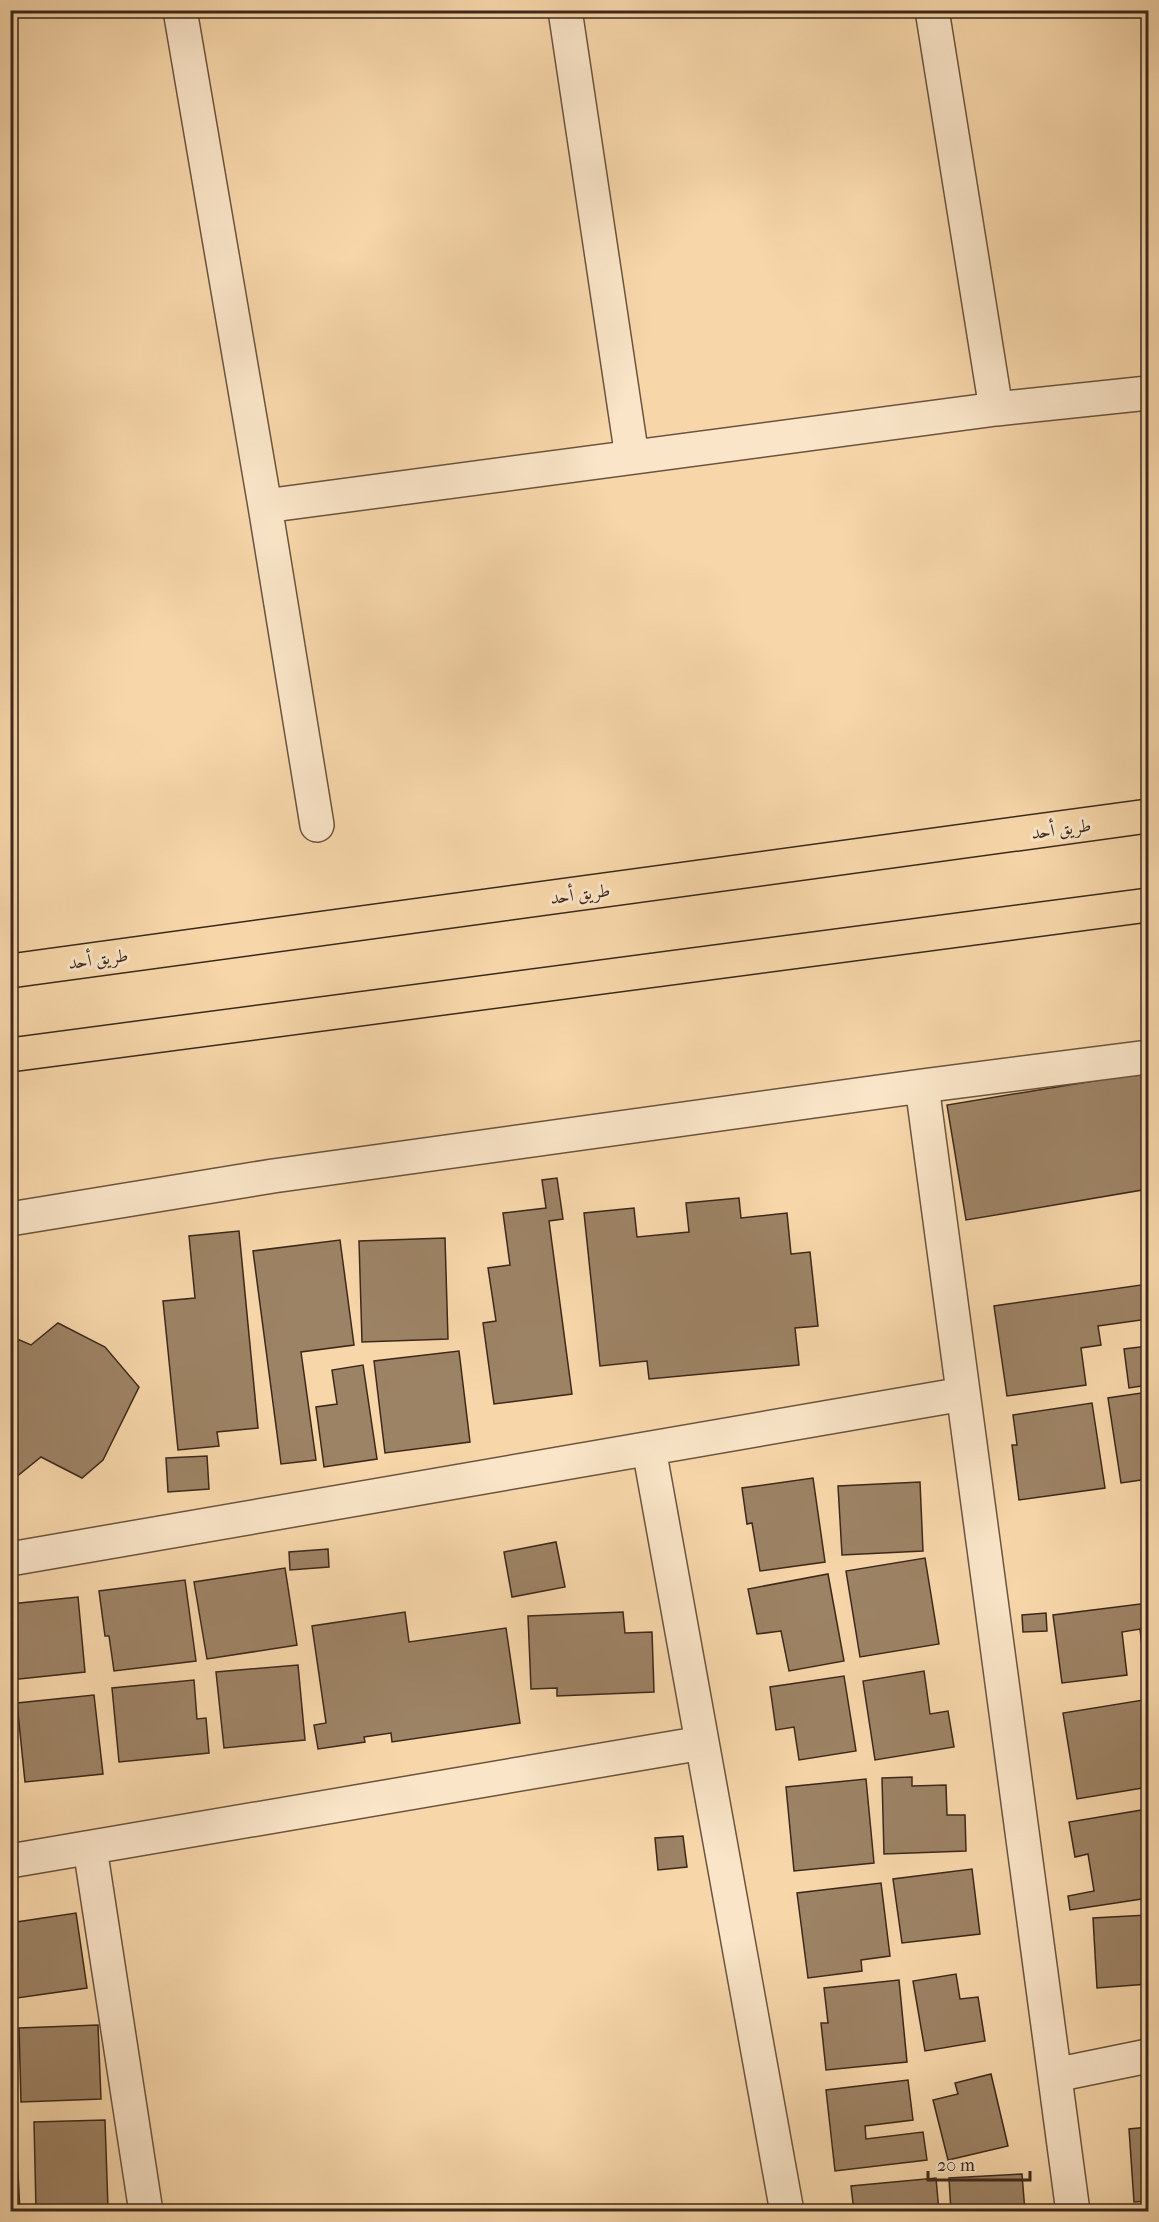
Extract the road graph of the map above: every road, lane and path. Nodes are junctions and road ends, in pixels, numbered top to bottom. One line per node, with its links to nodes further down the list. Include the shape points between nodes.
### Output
1 (180, 10): 7 (street)
2 (565, 10): 6 (street)
3 (932, 10): 5 (street)
4 (1149, 393): 5 (street)
5 (996, 409): 6 (street)
6 (632, 457): 7 (street)
7 (265, 506): 9 (street)
8 (1149, 816): 13 (main road, طريق أحد)
9 (317, 825)
10 (1149, 905): 11 (main road)
11 (1092, 913): 12 (main road); 14 (main road)
12 (1149, 927)
13 (10, 971)
14 (10, 1055)
15 (1149, 1057): 16 (street)
16 (922, 1086): 17 (street, via 273,1176); 18 (street)
17 (10, 1219)
18 (963, 1394): 19 (street); 25 (street)
19 (650, 1449): 20 (street); 21 (street)
20 (10, 1559)
21 (702, 1743): 22 (street); 27 (street)
22 (90, 1848): 23 (street); 26 (street)
23 (10, 1861)
24 (1149, 2056): 25 (street)
25 (1054, 2075): 28 (street)
26 (146, 2211)
27 (787, 2211)
28 (1073, 2211)

